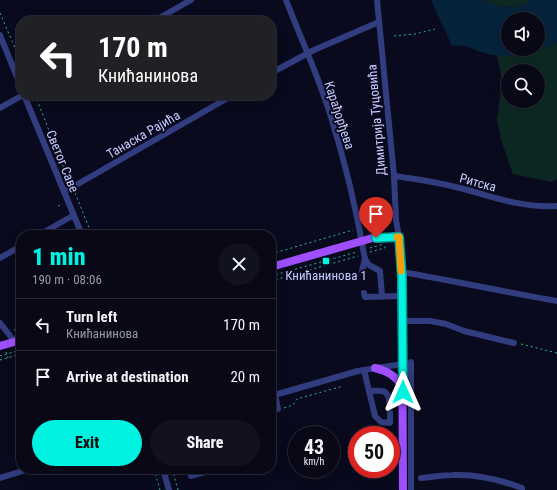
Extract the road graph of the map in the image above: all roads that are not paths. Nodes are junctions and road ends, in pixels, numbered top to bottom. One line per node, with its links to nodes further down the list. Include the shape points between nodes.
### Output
1 (191, 0): 4 (street)
2 (286, 0): 7 (street, Карађорђева)
3 (377, 0): 5 (street, Димитрија Туцовића)
4 (163, 16)
5 (379, 22): 7 (street); 14 (street, Димитрија Туцовића)
6 (0, 35): 9 (street)
7 (307, 54): 8 (street); 21 (street, Карађорђева, via 331,116)
8 (276, 70)
9 (16, 75)
10 (16, 99): 13 (street)
11 (26, 100): 15 (street, Светог Саве)
12 (224, 100): 15 (street, Танаска Рајића)
13 (0, 108)
14 (394, 176): 16 (street, Ритска, via 462,189 520,205); 20 (street, Димитрија Туцовића)
15 (64, 192): 17 (street, Светог Саве)
16 (557, 206)
17 (74, 215): 18 (street); 19 (street, Светог Саве)
18 (48, 230)
19 (80, 230)
20 (399, 237): 21 (main road); 27 (main road)
21 (362, 241): 23 (street, Карађорђева); 25 (main road)
22 (16, 249): 24 (street)
23 (364, 254): 26 (street); 29 (street, via 369,265 380,271)
24 (0, 258)
25 (276, 266)
26 (362, 271)
27 (402, 272): 30 (main road); 31 (street)
28 (364, 293): 29 (street, via 364,297)
29 (382, 296): 30 (street)
30 (402, 296): 32 (main road)
31 (557, 301)
32 (402, 321): 35 (street, via 446,324); 39 (main road)
33 (0, 323): 34 (street)
34 (16, 341)
35 (514, 343)
36 (16, 345): 37 (main road)
37 (0, 346)
38 (412, 362): 57 (street)
39 (403, 364): 40 (street); 42 (main road)
40 (375, 368): 41 (street); 42 (main road, via 395,376)
41 (364, 370): 43 (street); 44 (street)
42 (403, 387): 56 (main road)
43 (369, 391): 45 (street, via 386,392); 48 (street, via 375,416 381,422 390,422)
44 (276, 395)
45 (389, 402)
46 (276, 404): 47 (street)
47 (278, 409)
48 (390, 412)
49 (16, 473): 53 (street)
50 (164, 474): 55 (street)
51 (198, 474): 52 (street)
52 (191, 476)
53 (0, 478)
54 (422, 478): 58 (street, via 473,476 513,484)
55 (169, 490)
56 (403, 490)
57 (411, 490)
58 (522, 490)

